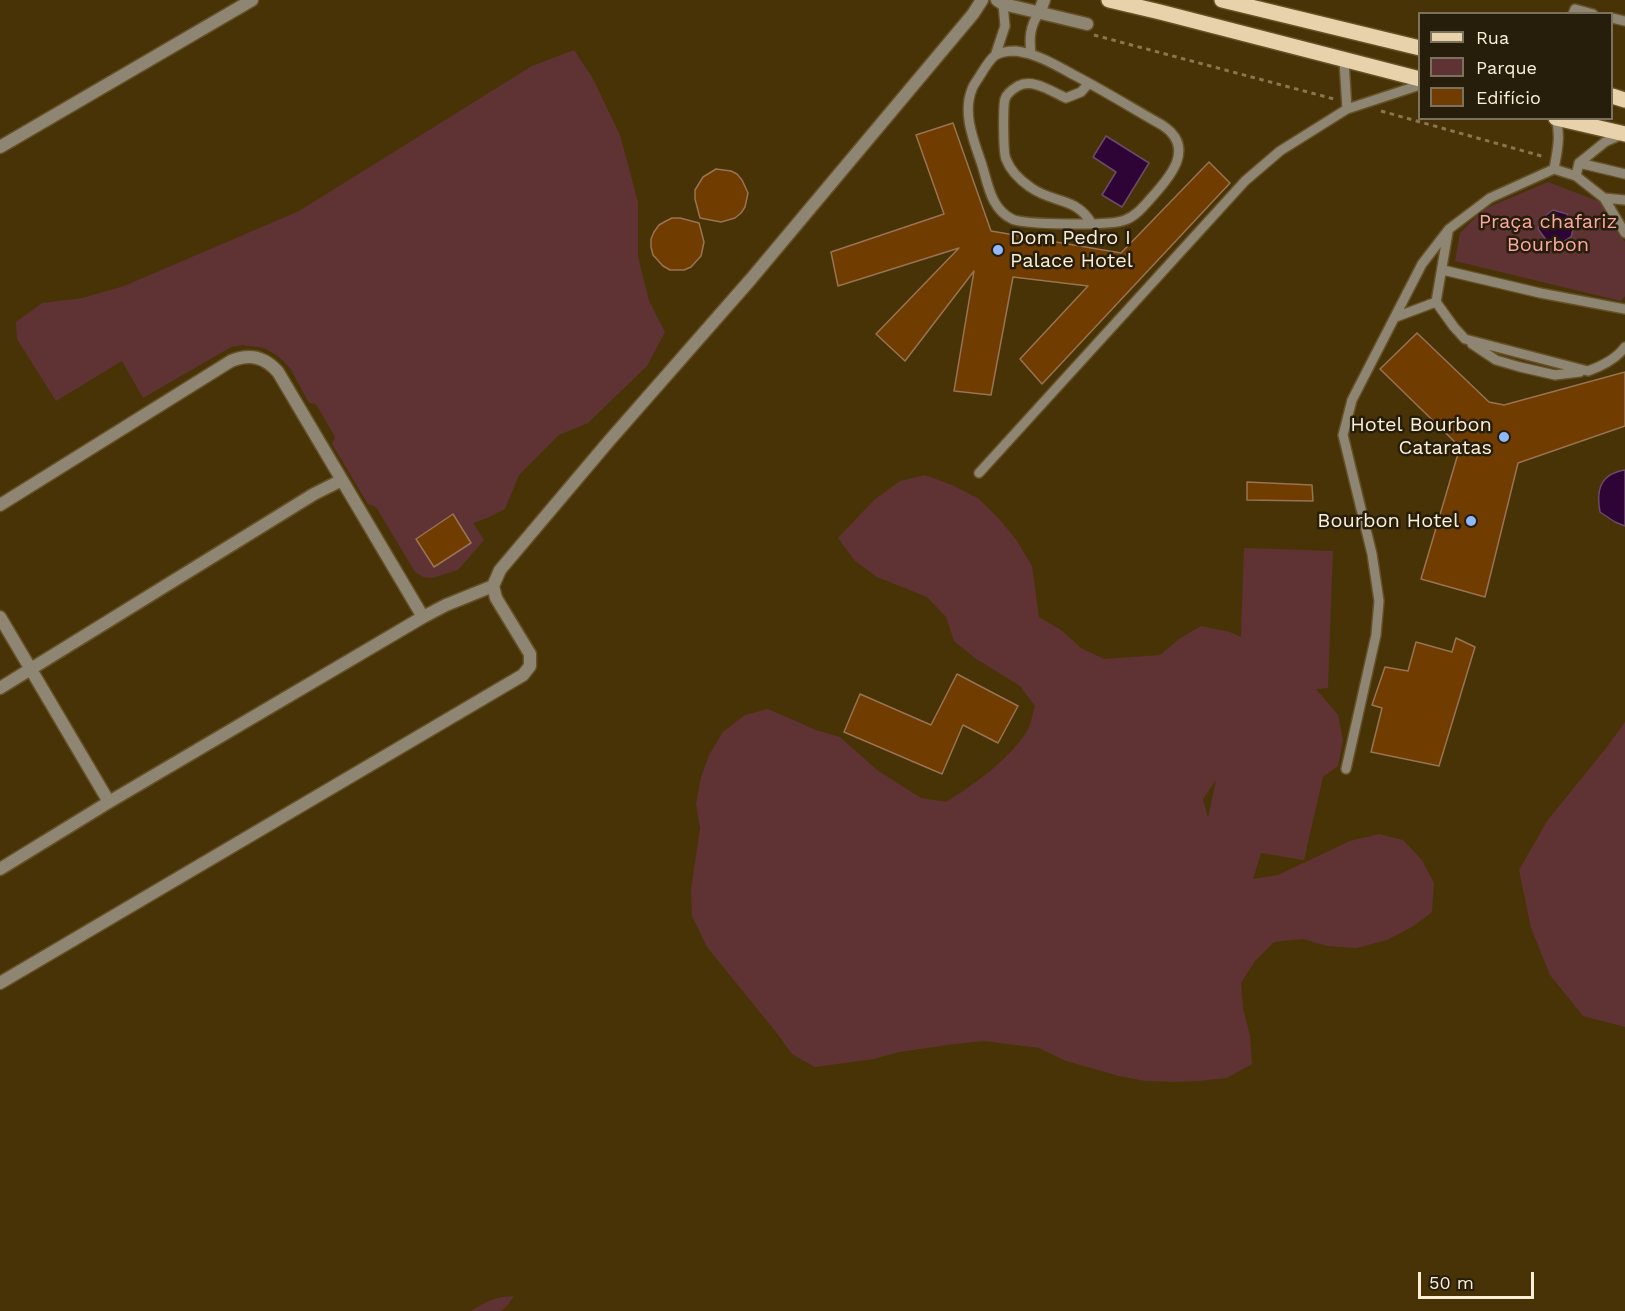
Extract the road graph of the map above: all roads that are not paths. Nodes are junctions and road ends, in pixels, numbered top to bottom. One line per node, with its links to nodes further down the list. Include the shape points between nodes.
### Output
1 (252, 0): 20 (street)
2 (981, 0): 38 (street, via 751,279 512,555)
3 (1044, 0): 7 (street)
4 (1109, 0): 12 (main road)
5 (1222, 0): 9 (main road)
6 (1000, 2): 7 (street); 10 (lane, via 1005,26)
7 (1039, 13): 8 (street); 11 (lane, via 1030,31)
8 (1090, 30)
9 (1418, 48)
10 (996, 53): 11 (lane); 27 (lane, via 972,89 969,106 970,129 993,200 1002,212 1020,221)
11 (1031, 53): 14 (lane)
12 (1344, 61): 13 (main road); 16 (lane)
13 (1418, 79)
14 (1089, 82): 27 (lane, via 1169,130 1179,151 1177,164 1134,215 1122,222); 27 (lane, via 1081,92 1066,98 1034,84 1022,84 1012,90 1004,102 1005,157 1029,187 1073,204)
15 (1418, 85): 16 (lane, via 1358,105)
16 (1346, 105): 35 (lane, via 1245,181)
17 (1557, 120): 22 (lane)
18 (1565, 120): 19 (main road)
19 (1625, 133): 21 (lane, via 1605,142)
20 (0, 147)
21 (1579, 163): 23 (lane); 24 (lane)
22 (1555, 165): 24 (lane); 28 (lane, via 1490,198)
23 (1625, 174)
24 (1576, 176): 25 (lane)
25 (1604, 198): 26 (lane); 29 (lane)
26 (1625, 200)
27 (1092, 224)
28 (1449, 229): 30 (lane); 33 (lane, via 1422,264)
29 (1625, 233)
30 (1443, 270): 31 (lane); 32 (lane)
31 (1436, 302): 33 (lane); 34 (lane, via 1465,339 1588,371 1603,365)
32 (1625, 309)
33 (1396, 317): 43 (lane, via 1352,400 1343,435 1372,554 1379,601 1376,635)
34 (1625, 347)
35 (979, 473)
36 (342, 480): 37 (street, via 278,372 265,360 248,356 231,361); 40 (street); 41 (street)
37 (0, 505)
38 (493, 586): 40 (street); 46 (street, via 496,598 530,654 530,666 523,675)
39 (0, 617): 41 (street)
40 (423, 617): 44 (street)
41 (30, 669): 42 (street); 44 (street)
42 (0, 688)
43 (1346, 769)
44 (109, 802): 45 (street)
45 (0, 868)
46 (0, 983)

